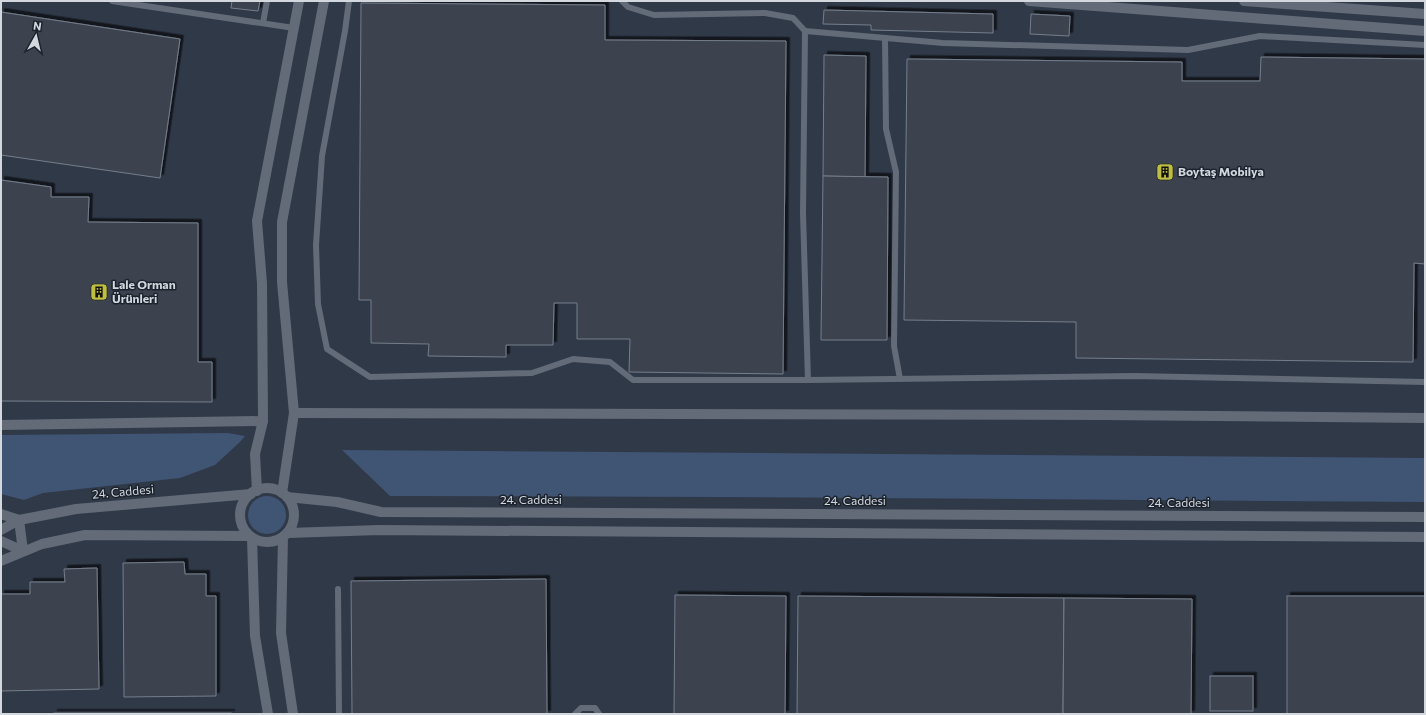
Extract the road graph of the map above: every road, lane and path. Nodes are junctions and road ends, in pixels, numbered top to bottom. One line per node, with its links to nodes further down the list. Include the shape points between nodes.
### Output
1 (112, 1): 10 (lane)
2 (267, 1): 10 (lane)
3 (299, 1): 11 (street)
4 (324, 1): 19 (street, via 282,222 282,282)
5 (349, 1): 17 (lane, via 322,156 316,245 318,304 327,349 370,377 532,373 573,359 610,362 633,380)
6 (622, 1): 12 (lane, via 628,7 654,15 765,13 793,18)
7 (1028, 1): 13 (street)
8 (1244, 1): 9 (street)
9 (1425, 14)
10 (262, 24): 11 (lane)
11 (294, 28): 21 (street, via 257,221 262,283)
12 (805, 31): 14 (lane); 17 (lane, via 803,213)
13 (1425, 31)
14 (885, 38): 15 (lane, via 1188,50 1260,36); 16 (lane, via 886,129 896,172 894,346)
15 (1425, 45)
16 (900, 379): 17 (lane); 18 (lane, via 1134,376)
17 (808, 380)
18 (1425, 382)
19 (294, 413): 20 (street); 24 (street)
20 (1425, 418)
21 (263, 422): 22 (street); 23 (street, via 255,454)
22 (1, 425)
23 (254, 492): 24 (street, via 270,489); 27 (street, 24. Caddesi, via 76,509); 30 (street, via 243,504 240,516 244,528)
24 (284, 495): 26 (street, 24. Caddesi, via 337,502 381,512); 29 (street, via 293,508 294,515)
25 (1, 514): 27 (street)
26 (1425, 517)
27 (19, 520): 28 (street, 24. Caddesi); 33 (street)
28 (1, 530)
29 (285, 535): 30 (street, via 271,542 258,541); 31 (street, via 387,530); 37 (street, via 281,633)
30 (251, 537): 33 (street, via 85,535 42,544); 36 (street, via 255,636)
31 (1425, 537)
32 (1, 541): 33 (street)
33 (23, 551): 34 (street)
34 (1, 561)
35 (338, 589): 38 (lane)
36 (268, 714)
37 (293, 714)
38 (339, 714)
39 (575, 714): 40 (lane, via 581,708 595,708)
40 (599, 714)

